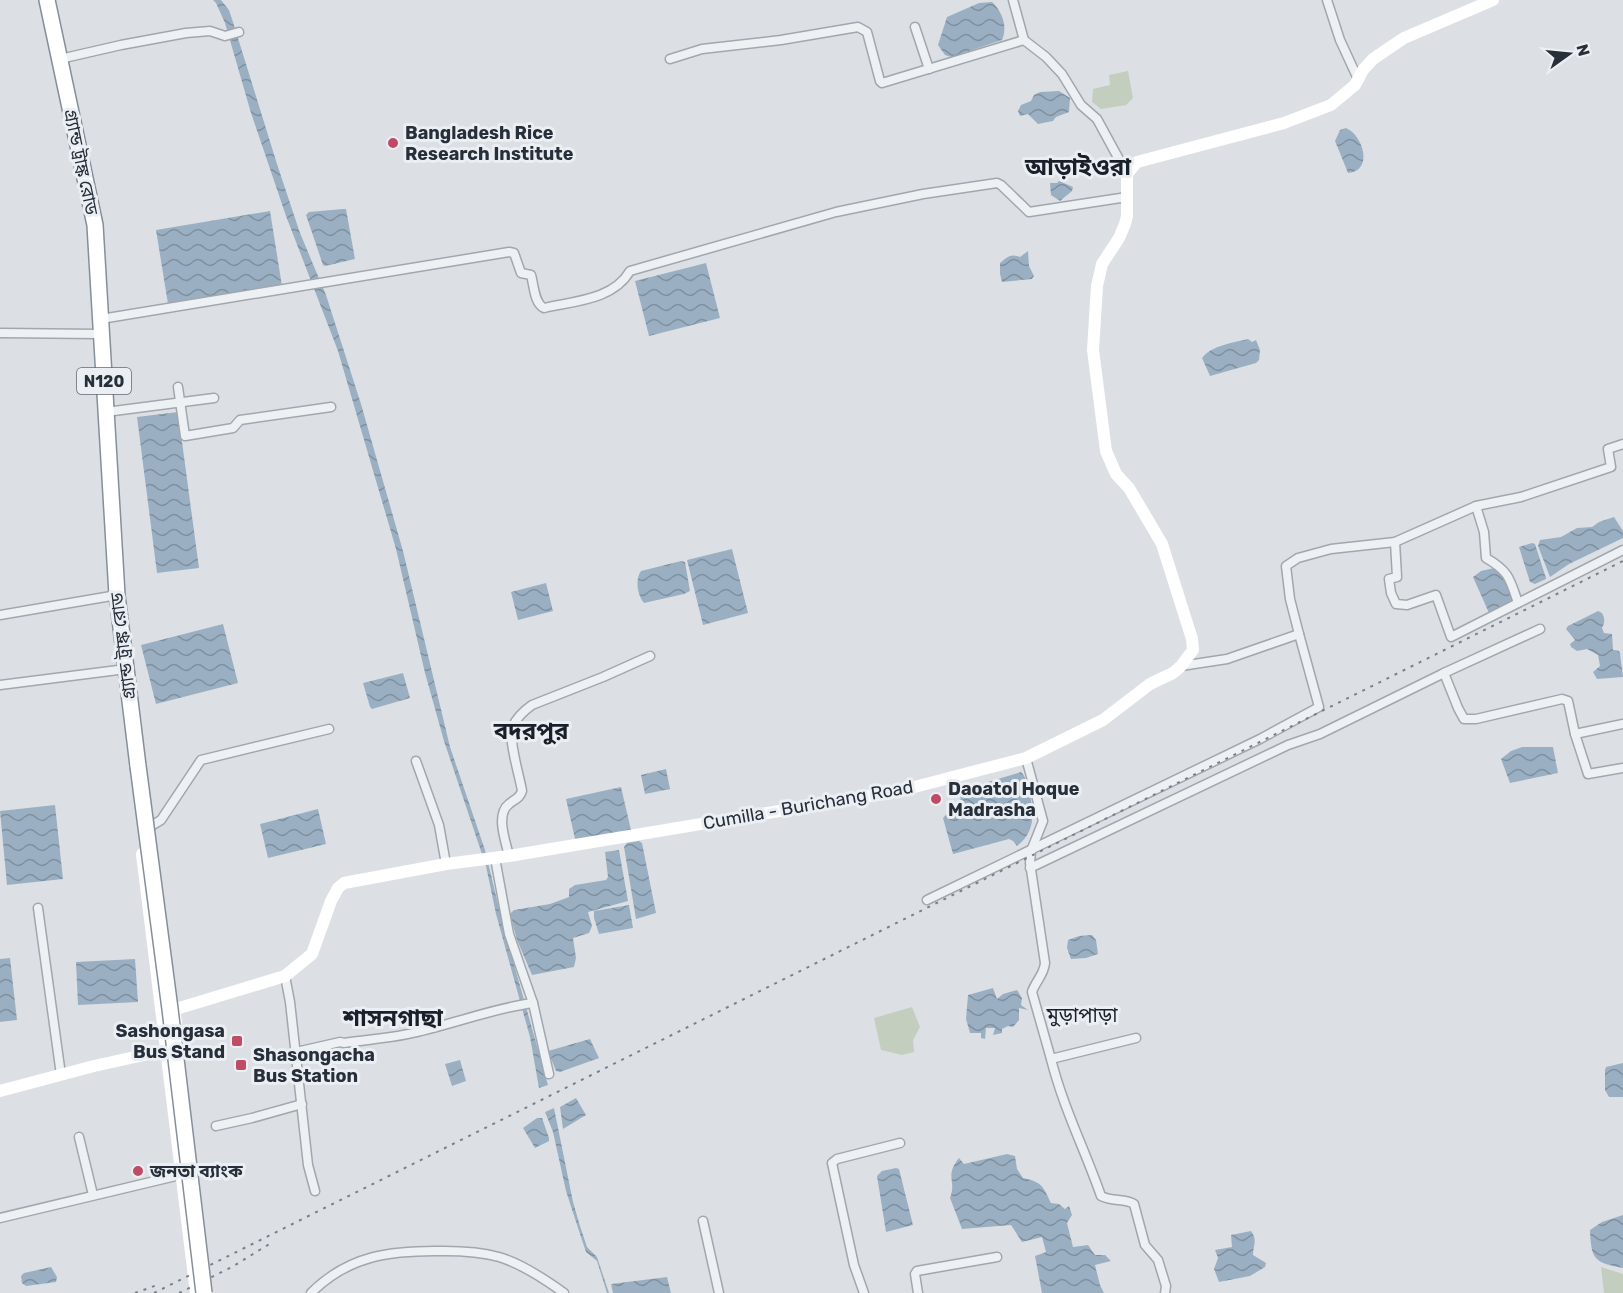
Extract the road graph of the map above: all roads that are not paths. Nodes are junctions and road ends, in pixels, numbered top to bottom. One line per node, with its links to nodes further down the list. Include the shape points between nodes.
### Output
1 (47, 0): 9 (highway, গ্র্যান্ড ট্রাঙ্ক রোড / N120)
2 (1013, 0): 7 (street)
3 (1327, 0): 11 (street)
4 (1493, 0): 11 (main road, via 1404,38 1373,59)
5 (915, 27): 10 (street)
6 (239, 32): 9 (street, via 225,36 210,31 186,33)
7 (1024, 40): 10 (street); 12 (street, via 1062,74 1081,105 1097,119)
8 (670, 59): 10 (street, via 702,49 858,27 867,32 882,83)
9 (60, 60): 14 (highway, গ্র্যান্ড ট্রাঙ্ক রোড / N120, via 94,225)
10 (929, 69)
11 (1358, 79): 12 (main road, via 1331,105 1284,123 1137,162)
12 (1127, 174): 13 (main road)
13 (1126, 197): 14 (street, via 1029,212 997,183 923,195 836,212 630,271 605,294 544,308 538,302 531,275 521,273 514,254 509,252); 31 (main road, via 1125,224 1102,264 1097,286 1093,350 1106,451 1116,474 1129,488 1162,544 1192,639 1193,650)
14 (101, 326): 15 (street); 20 (highway, গ্র্যান্ড ট্রাঙ্ক রোড / N120)
15 (0, 333)
16 (178, 387): 18 (street)
17 (214, 398): 18 (street)
18 (180, 402): 19 (street, via 185,436 232,428 240,420); 20 (street)
19 (331, 407)
20 (106, 412): 25 (highway, গ্র্যান্ড ট্রাঙ্ক রোড / N120)
21 (1623, 444): 22 (street, via 1608,449 1611,467 1521,497)
22 (1476, 506): 23 (street); 26 (street, via 1486,558 1510,576)
23 (1395, 542): 26 (street, via 1398,577 1389,579 1396,604 1407,605 1436,596 1451,637); 29 (street, via 1331,549 1298,558 1286,566)
24 (1623, 550): 26 (street)
25 (117, 595): 27 (street); 32 (highway, গ্র্যান্ড ট্রাঙ্ক রোড / N120)
26 (1518, 603)
27 (0, 615)
28 (1540, 629): 33 (street)
29 (1299, 634): 31 (street, via 1227,659); 43 (street, via 1319,707)
30 (650, 656): 44 (street, via 532,705 512,727 522,791 502,814)
31 (1181, 666): 39 (main road, Cumilla - Burichang Road, via 1103,720)
32 (126, 669): 34 (street); 35 (highway, গ্র্যান্ড ট্রাঙ্ক রোড / N120)
33 (1443, 673): 38 (street, via 1464,719 1562,699 1569,701); 47 (street)
34 (0, 685)
35 (132, 718): 42 (main road); 54 (main road, via 131,757); 71 (highway, গ্র্যান্ড ট্রাঙ্ক রোড / N120, bridge)
36 (1623, 724): 38 (street)
37 (329, 729): 42 (street, via 201,760 160,820)
38 (1575, 734): 41 (street, via 1588,774)
39 (1026, 758): 43 (street, via 1043,821); 44 (main road, Cumilla - Burichang Road, via 899,791)
40 (416, 761): 46 (street, via 439,825)
41 (1623, 768)
42 (151, 826): 52 (main road)
43 (1031, 851): 47 (street); 48 (street)
44 (509, 856): 45 (main road, Cumilla - Burichang Road)
45 (495, 858): 46 (main road, Cumilla - Burichang Road); 51 (street, via 509,934)
46 (446, 864): 50 (main road, Cumilla - Burichang Road, via 341,885 331,901 313,952)
47 (1030, 868): 56 (street, via 1045,963 1032,992)
48 (927, 900)
49 (38, 908): 58 (street)
50 (285, 976): 52 (main road, Cumilla - Burichang Road); 55 (street)
51 (530, 1003): 55 (street, via 420,1032); 57 (street)
52 (176, 1009): 54 (main road, via 178,1047); 72 (main road)
53 (1136, 1038): 56 (street)
54 (166, 1051): 58 (main road); 64 (main road)
55 (296, 1052): 60 (street)
56 (1051, 1059): 78 (street, via 1101,1196 1134,1204 1145,1245 1158,1260)
57 (549, 1074)
58 (61, 1075): 59 (main road)
59 (0, 1091)
60 (302, 1104): 61 (street); 65 (street, via 308,1165)
61 (216, 1125)
62 (79, 1137): 66 (street)
63 (900, 1143): 76 (street, via 832,1163 854,1265)
64 (180, 1175): 66 (street); 70 (main road)
65 (315, 1191)
66 (93, 1195): 67 (street)
67 (0, 1218)
68 (703, 1221): 75 (street)
69 (997, 1257): 77 (street, via 917,1271)
70 (196, 1293)
71 (204, 1293)
72 (209, 1293)
73 (311, 1293): 74 (street, via 336,1273 369,1257 430,1251 502,1258)
74 (564, 1293)
75 (719, 1293)
76 (864, 1293)
77 (918, 1293)
78 (1165, 1293)

